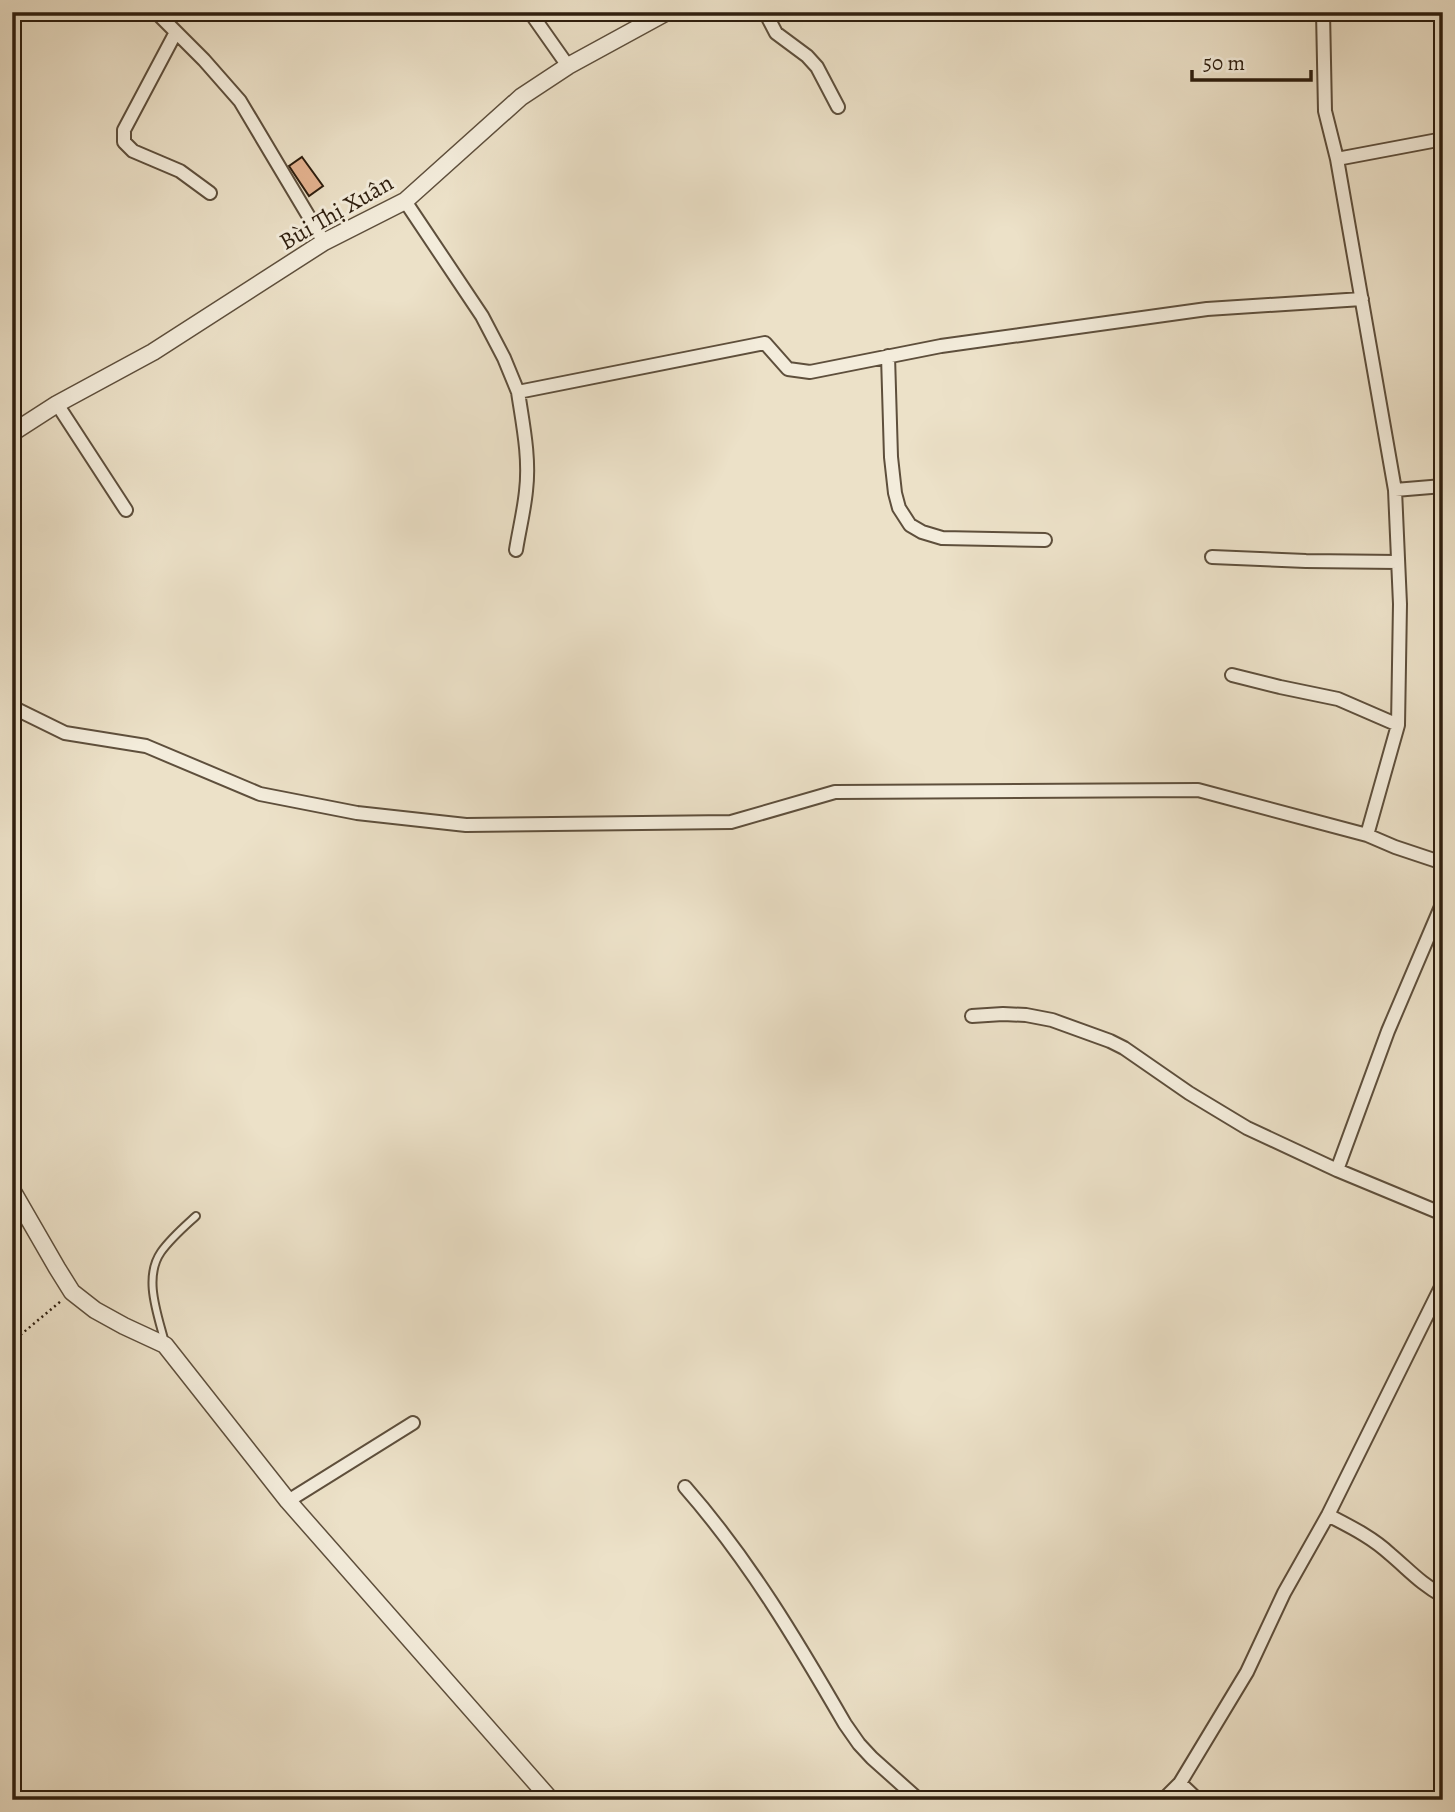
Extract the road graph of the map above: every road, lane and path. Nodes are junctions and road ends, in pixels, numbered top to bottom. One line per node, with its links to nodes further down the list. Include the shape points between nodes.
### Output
1 (156, 12): 6 (street)
2 (530, 12): 7 (street)
3 (667, 12): 7 (street, Bùi Thị Xuân)
4 (765, 12): 8 (street, via 776,33 817,67)
5 (1322, 12): 10 (street, via 1325,111)
6 (176, 32): 11 (street, via 124,130 124,142 133,151 180,171); 13 (street, via 240,101)
7 (568, 65): 12 (street, Bùi Thị Xuân, via 522,97)
8 (838, 107)
9 (1443, 139): 10 (street)
10 (1337, 159): 14 (street)
11 (210, 193)
12 (405, 201): 13 (street, Bùi Thị Xuân); 16 (street, via 482,316)
13 (324, 242): 17 (street, Bùi Thị Xuân, via 153,352)
14 (1362, 299): 15 (street, via 1207,309); 20 (street)
15 (888, 356): 16 (street, via 810,372 788,369 765,343); 22 (street, via 895,493 910,525 942,538)
16 (517, 392): 23 (street, via 527,470)
17 (57, 404): 18 (street, Bùi Thị Xuân); 21 (street)
18 (12, 433)
19 (1443, 485): 20 (street)
20 (1395, 490): 25 (street)
21 (127, 510)
22 (1045, 540)
23 (516, 550)
24 (1212, 557): 25 (street)
25 (1398, 562): 28 (street)
26 (1232, 675): 28 (street, via 1338,699)
27 (12, 707): 29 (street, via 65,733 146,746 260,794 357,813 466,825 732,822 835,792 1198,790)
28 (1398, 725): 29 (street)
29 (1367, 835): 30 (street)
30 (1443, 863)
31 (1443, 902): 33 (street, via 1388,1031)
32 (972, 1016): 33 (street, via 1026,1015 1110,1041 1221,1114)
33 (1337, 1170): 35 (street)
34 (12, 1190): 37 (street)
35 (1443, 1214)
36 (196, 1216): 40 (lane, via 159,1254 153,1272)
37 (72, 1292): 39 (path); 40 (street, via 95,1310)
38 (1441, 1292): 44 (street)
39 (12, 1342)
40 (165, 1345): 43 (street)
41 (413, 1423): 43 (street)
42 (685, 1487): 48 (street, via 768,1595 852,1734)
43 (288, 1501): 47 (street)
44 (1328, 1516): 45 (street, via 1374,1541); 46 (street, via 1284,1593 1247,1672)
45 (1443, 1596)
46 (1180, 1783): 49 (street); 50 (street)
47 (551, 1800)
48 (919, 1800)
49 (1163, 1800)
50 (1198, 1800)

